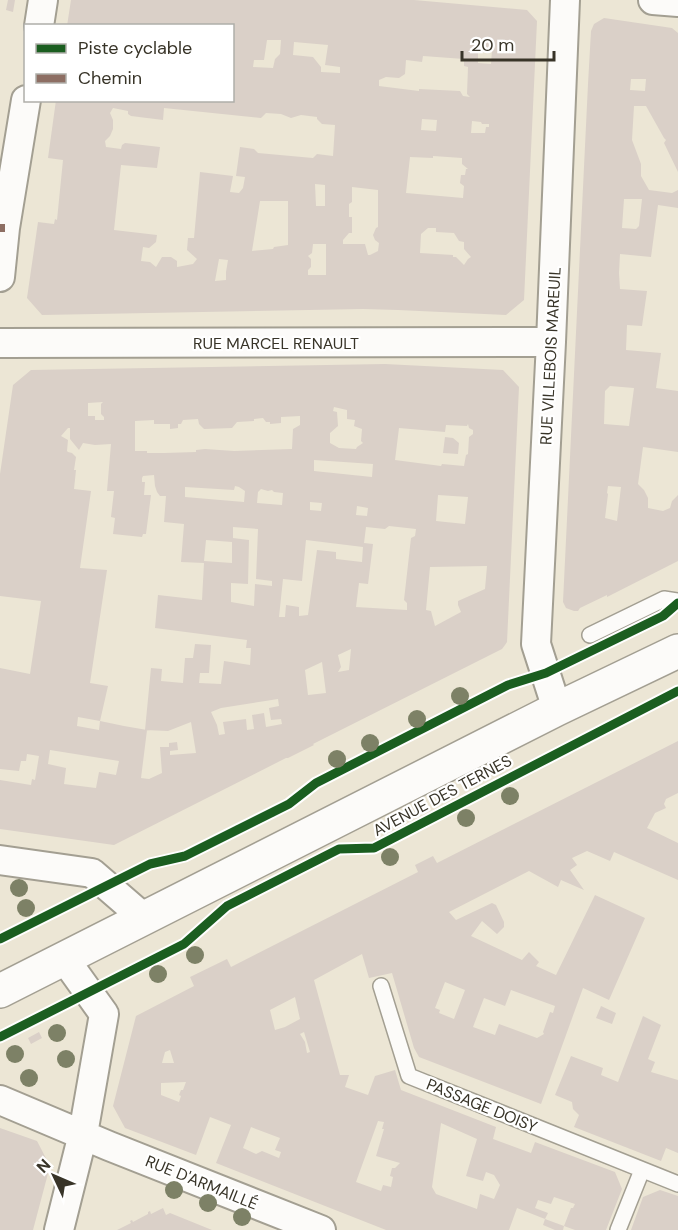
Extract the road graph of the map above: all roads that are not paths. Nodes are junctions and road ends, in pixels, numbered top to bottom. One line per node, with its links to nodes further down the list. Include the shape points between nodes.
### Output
1 (43, 0): 5 (street)
2 (565, 0): 8 (street, RUE VILLEBOIS MAREUIL)
3 (653, 0): 4 (street)
4 (678, 3)
5 (39, 24)
6 (27, 102): 7 (street)
7 (0, 277)
8 (551, 342): 9 (street, RUE MARCEL RENAULT); 13 (street, RUE VILLEBOIS MAREUIL, via 536,644)
9 (0, 343)
10 (678, 602): 11 (lane, via 664,599)
11 (590, 635)
12 (678, 651): 13 (main road, AVENUE DES TERNES)
13 (557, 709): 15 (main road, AVENUE DES TERNES)
14 (0, 860): 15 (street, via 92,873)
15 (144, 918): 16 (main road, AVENUE DES TERNES)
16 (64, 958): 18 (main road, AVENUE DES TERNES); 20 (street, via 104,1014)
17 (381, 986): 21 (lane, PASSAGE DOISY, via 409,1076)
18 (0, 991)
19 (0, 1100): 20 (street, RUE D'ARMAILLÉ)
20 (83, 1134): 23 (street); 24 (street, RUE D'ARMAILLÉ)
21 (642, 1170): 22 (lane, PASSAGE DOISY); 25 (lane)
22 (678, 1184)
23 (59, 1230)
24 (321, 1230)
25 (618, 1230)

